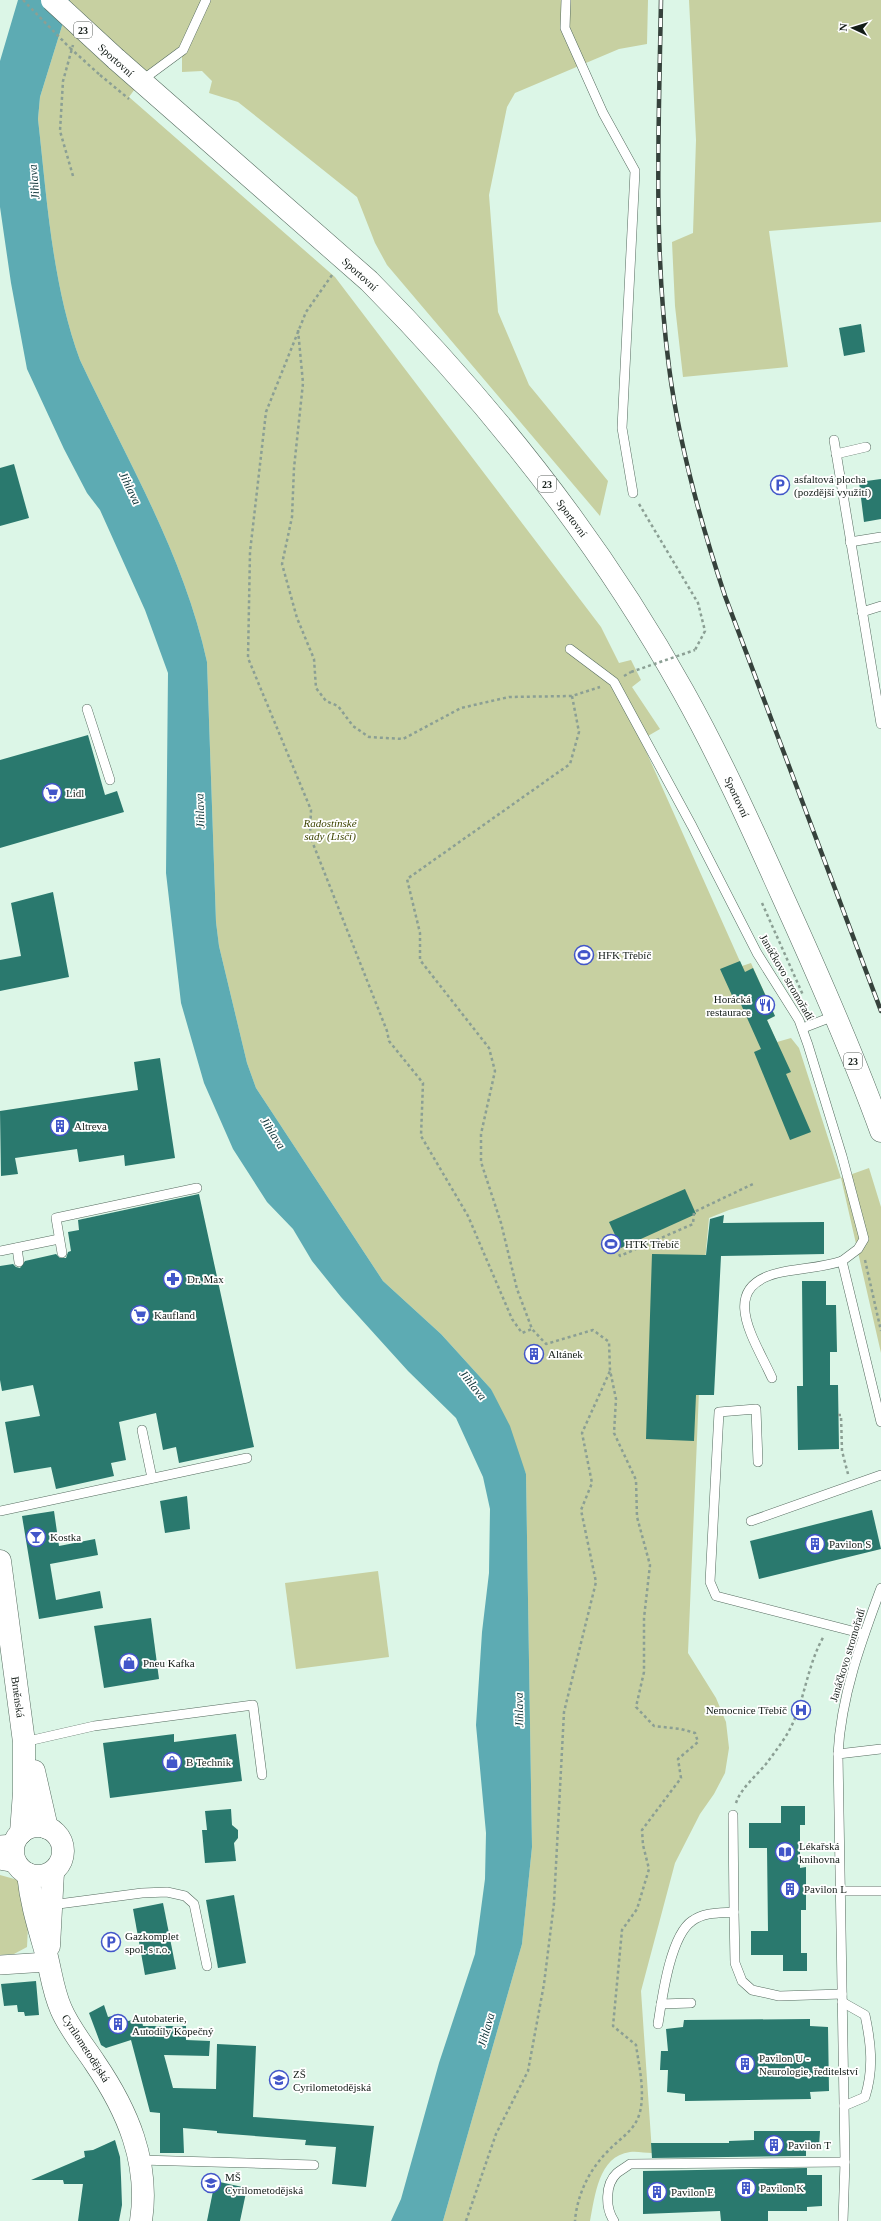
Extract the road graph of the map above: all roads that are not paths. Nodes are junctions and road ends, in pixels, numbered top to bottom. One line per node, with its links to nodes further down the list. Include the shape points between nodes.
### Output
1 (52, 0): 4 (main road, Sportovní / 23, bridge)
2 (206, 0): 4 (lane, via 183,50)
3 (566, 0): 8 (lane, via 565,28 602,113 635,171 622,428)
4 (140, 82): 17 (main road, Sportovní / 23, via 369,281 466,383 554,493 612,574 699,720 809,953)
5 (834, 440): 7 (lane)
6 (866, 447): 7 (lane)
7 (836, 454): 10 (lane)
8 (633, 493)
9 (881, 537): 10 (lane)
10 (850, 542): 12 (lane)
11 (881, 606): 12 (lane)
12 (862, 612): 15 (lane)
13 (570, 649): 18 (lane, Janáčkovo stromořadí, via 614,682 757,953)
14 (87, 709): 16 (lane)
15 (881, 724)
16 (110, 780)
17 (825, 1019): 18 (lane); 19 (main road, Sportovní / 23)
18 (803, 1028): 27 (lane, Janáčkovo stromořadí, via 838,1157 864,1239 858,1249)
19 (876, 1115): 20 (main road, Sportovní / 23); 21 (main road)
20 (881, 1131)
21 (881, 1146)
22 (197, 1188): 23 (lane, via 56,1218)
23 (59, 1239): 24 (lane); 26 (lane)
24 (17, 1248): 25 (lane); 28 (lane)
25 (0, 1251)
26 (62, 1253)
27 (842, 1261): 29 (lane, via 771,1276 754,1283 747,1292 744,1305 747,1321); 30 (lane)
28 (20, 1262)
29 (772, 1378)
30 (881, 1422)
31 (142, 1430): 35 (lane)
32 (247, 1458): 35 (lane)
33 (758, 1462): 40 (lane, via 756,1409 719,1412 710,1582 716,1596)
34 (881, 1476): 37 (lane)
35 (152, 1478): 36 (lane)
36 (0, 1510)
37 (751, 1521)
38 (0, 1561): 41 (main road, Brněnská)
39 (881, 1588): 40 (lane, Janáčkovo stromořadí)
40 (864, 1634): 43 (lane, Janáčkovo stromořadí, via 847,1690 839,1732)
41 (24, 1742): 44 (lane, via 94,1726 253,1705); 46 (main road, via 31,1756); 47 (main road, Brněnská, via 24,1792)
42 (881, 1749): 43 (lane)
43 (838, 1754): 50 (lane, Janáčkovo stromořadí)
44 (262, 1775)
45 (733, 1815): 52 (lane)
46 (47, 1828): 47 (main road, via 32,1827); 48 (main road, via 60,1838 63,1846 61,1862)
47 (13, 1853): 48 (main road, via 42,1876); 53 (main road, Cyrilometodějská)
48 (53, 1872): 51 (main road)
49 (881, 1890): 50 (lane)
50 (840, 1891): 56 (lane, Janáčkovo stromořadí)
51 (50, 1905): 53 (main road, via 50,1943); 55 (lane, via 142,1893 167,1892 185,1896 194,1904)
52 (734, 1912): 56 (lane, via 735,1963 742,1981 752,1990 779,1996); 58 (lane, via 708,1914 691,1921 680,1936 666,1977)
53 (47, 1958): 54 (street); 61 (main road, Cyrilometodějská, via 60,2008 123,2110)
54 (0, 1965)
55 (207, 1966)
56 (842, 1998): 60 (lane, Janáčkovo stromořadí); 60 (lane, via 865,2015 870,2038 871,2071 865,2097)
57 (691, 2003): 58 (lane)
58 (661, 2004): 59 (lane)
59 (658, 2024)
60 (844, 2106): 62 (lane, Janáčkovo stromořadí)
61 (140, 2160): 63 (lane); 64 (main road, Cyrilometodějská, via 143,2194)
62 (845, 2162): 65 (lane, via 630,2164 616,2174 609,2186 607,2200 610,2216); 66 (lane, Janáčkovo stromořadí)
63 (314, 2165)
64 (141, 2221)
65 (614, 2221)
66 (843, 2221)

